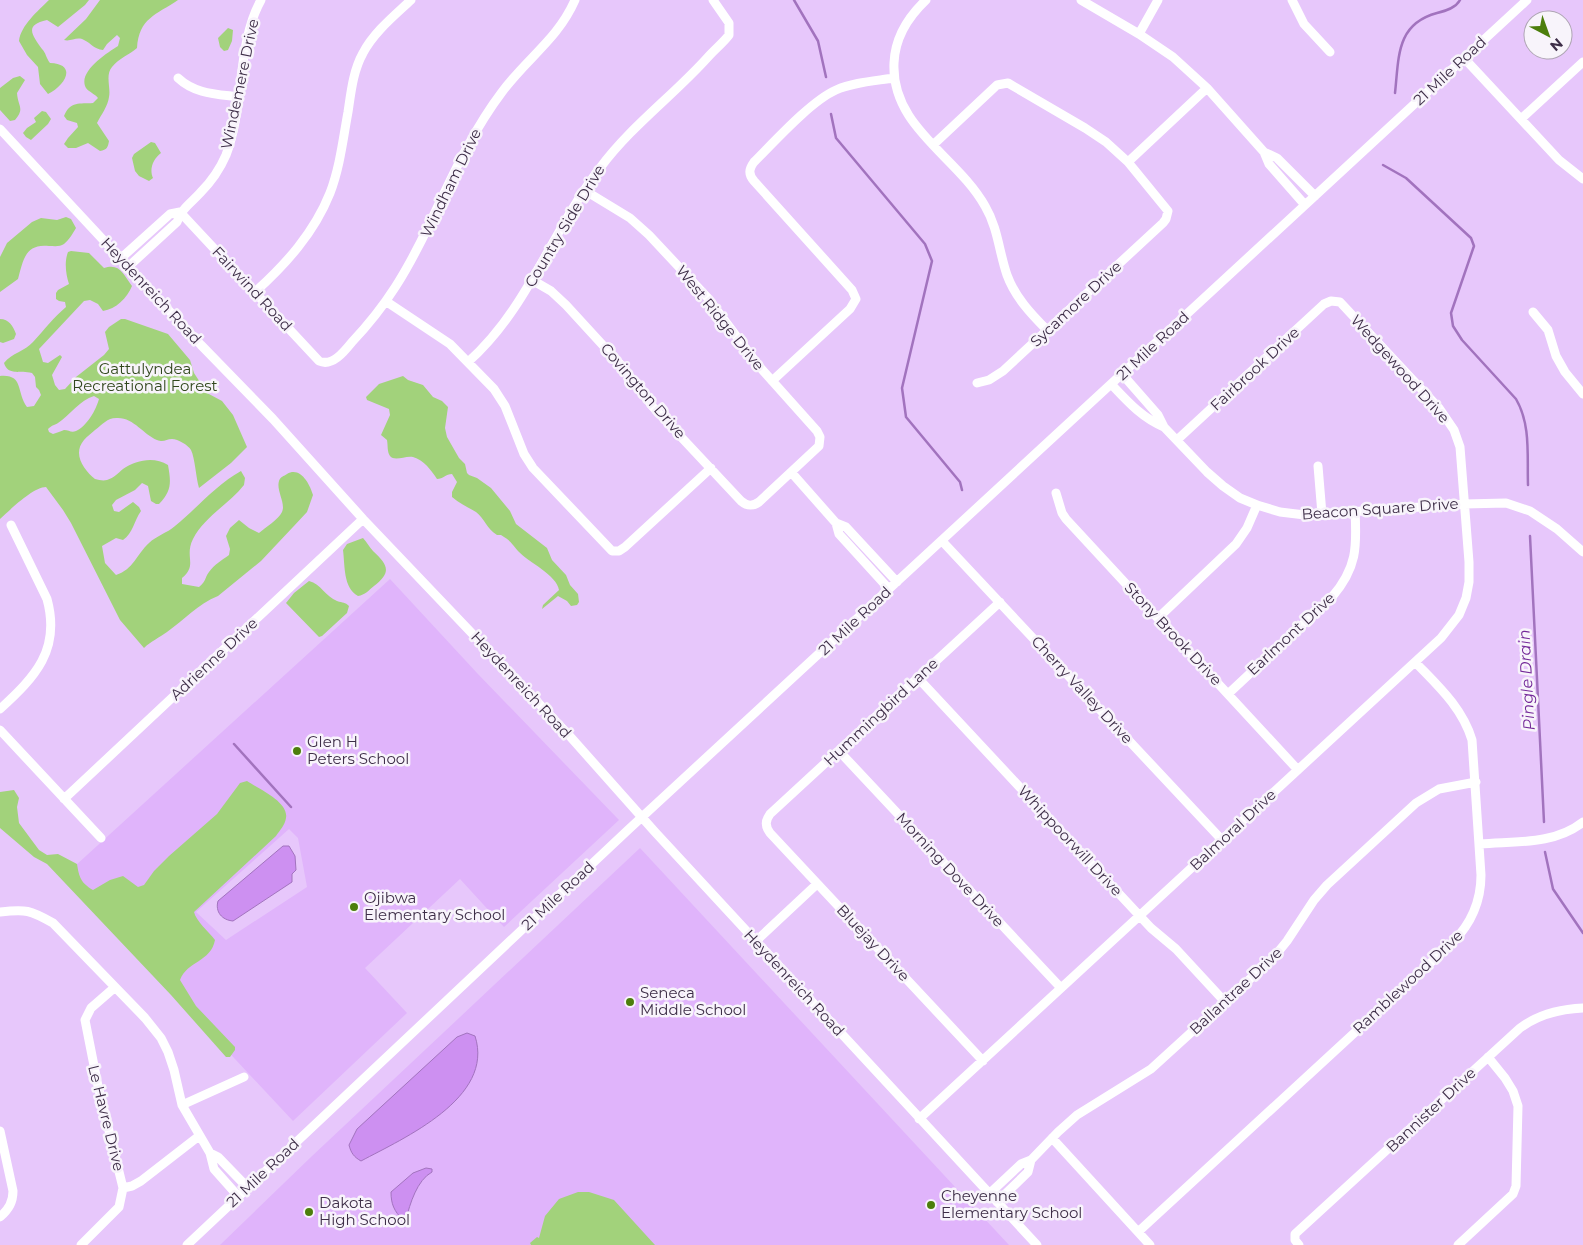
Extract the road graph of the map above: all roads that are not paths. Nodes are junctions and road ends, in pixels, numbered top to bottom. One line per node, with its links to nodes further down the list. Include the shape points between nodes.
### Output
1 (261, 0): 17 (street, Windemere Drive, via 248,34)
2 (411, 0): 31 (street, via 380,29 359,62 338,165 316,221 290,258)
3 (575, 0): 33 (street, Windham Drive, via 559,29 512,78 476,130 414,258)
4 (713, 0): 24 (street, Country Side Drive, via 729,24 726,39 617,147)
5 (926, 0): 15 (street, via 907,22 898,39)
6 (1080, 0): 10 (street)
7 (1158, 0): 10 (street)
8 (1292, 0): 11 (street, via 1304,24)
9 (1527, 0): 12 (street, 21 Mile Road)
10 (1139, 34): 16 (street, via 1173,57)
11 (1330, 52)
12 (1464, 58): 18 (street); 25 (street, 21 Mile Road)
13 (1583, 62): 18 (street)
14 (178, 78): 17 (street, via 201,92)
15 (894, 78): 20 (street, via 904,110); 39 (street, via 830,93 813,105 754,162 749,172 852,290 856,299 850,309)
16 (1207, 88): 21 (street); 22 (street)
17 (239, 97): 27 (street, Windemere Drive, via 221,165 208,184)
18 (1520, 119): 23 (street, via 1559,160)
19 (0, 129): 28 (street, Heydenreich Road)
20 (933, 145): 22 (street, via 997,85 1004,83 1011,84 1085,128); 35 (street, via 974,189 985,206 997,233 1012,286 1022,303)
21 (1264, 152): 25 (street, via 1277,158); 26 (street, via 1273,170)
22 (1128, 162): 35 (street, Sycamore Drive, via 1163,204 1168,215)
23 (1583, 179)
24 (584, 190): 30 (street, Country Side Drive); 39 (street, West Ridge Drive, via 630,218 650,235 707,297)
25 (1315, 196): 26 (street, 21 Mile Road)
26 (1305, 205): 38 (street, 21 Mile Road)
27 (180, 212): 28 (street, Windemere Drive, via 170,214); 29 (street, Windemere Drive, via 177,222); 31 (street, Fairwind Road)
28 (120, 259): 29 (street, Heydenreich Road)
29 (128, 267): 53 (street, Heydenreich Road)
30 (532, 280): 36 (street, Country Side Drive, via 500,328); 46 (street, Covington Drive, via 566,305)
31 (255, 292): 37 (street, Fairwind Road, via 318,361)
32 (1334, 300): 44 (street, Fairbrook Drive, via 1324,304); 49 (street, Wedgewood Drive, via 1349,311 1450,423 1460,447)
33 (387, 302): 36 (street, via 443,338); 37 (street, Windham Drive, via 344,351)
34 (1533, 312): 42 (street, via 1548,330 1564,372)
35 (1047, 330): 40 (street, Sycamore Drive, via 1003,371)
36 (468, 362): 46 (street, via 494,389 505,406 533,468 615,552 625,547)
37 (325, 363)
38 (1122, 374): 41 (street, 21 Mile Road); 43 (street, Beacon Square Drive, via 1158,415)
39 (772, 381): 47 (street, West Ridge Drive, via 817,431 821,440 817,449)
40 (977, 383)
41 (1111, 384): 43 (street, Beacon Square Drive, via 1136,410); 56 (street, 21 Mile Road)
42 (1583, 394)
43 (1164, 427): 44 (street, Beacon Square Drive)
44 (1177, 440): 50 (street, Beacon Square Drive, via 1223,486)
45 (1318, 466): 52 (street)
46 (711, 468): 47 (street, Covington Drive, via 741,501 750,506 759,502)
47 (791, 472): 54 (street)
48 (1056, 493): 61 (street, Stony Brook Drive, via 1066,518)
49 (1464, 504): 51 (street, Beacon Square Drive); 57 (street, Beacon Square Drive, via 1506,503 1530,512 1573,541); 62 (street, Balmoral Drive, via 1469,567 1466,598 1454,623)
50 (1257, 505): 52 (street, Beacon Square Drive, via 1293,514); 61 (street, via 1236,544)
51 (1355, 511): 52 (street, Beacon Square Drive); 64 (street, Earlmont Drive, via 1355,556 1344,582)
52 (1322, 514)
53 (363, 518): 70 (street, Adrienne Drive); 71 (street, Heydenreich Road, via 567,733)
54 (836, 523): 58 (street, via 846,527); 59 (street, via 839,534)
55 (11, 525): 65 (street, via 48,599 51,628 49,645 40,666 25,686)
56 (942, 541): 58 (street, 21 Mile Road); 60 (street, Cherry Valley Drive)
57 (1583, 552)
58 (897, 582): 59 (street, 21 Mile Road)
59 (890, 589): 71 (street, 21 Mile Road)
60 (1000, 602): 63 (street, Hummingbird Lane); 75 (street, Cherry Valley Drive)
61 (1158, 618): 64 (street, Stony Brook Drive)
62 (1415, 662): 68 (street, Balmoral Drive); 69 (street, Ramblewood Drive, via 1453,702 1462,717 1472,740)
63 (918, 678): 67 (street, Hummingbird Lane); 79 (street, Whippoorwill Drive)
64 (1228, 694): 68 (street, Stony Brook Drive)
65 (0, 709)
66 (0, 730): 70 (street)
67 (839, 751): 73 (street, Hummingbird Lane, via 770,814); 82 (street, Morning Dove Drive)
68 (1298, 770): 75 (street, Balmoral Drive)
69 (1476, 782): 76 (street, Ramblewood Drive); 83 (street, Ballantrae Drive, via 1439,789 1416,803 1327,885 1281,950)
70 (64, 799): 74 (street)
71 (642, 818): 80 (street, Heydenreich Road); 96 (street, 21 Mile Road)
72 (1583, 822): 76 (street, via 1549,838)
73 (765, 824): 77 (street, Bluejay Drive)
74 (102, 838)
75 (1222, 840): 79 (street, Balmoral Drive)
76 (1480, 844): 101 (street, Ramblewood Drive, via 1480,894 1469,922 1458,936)
77 (817, 884): 80 (street); 86 (street, Bluejay Drive)
78 (0, 912): 81 (street, via 21,910 53,923)
79 (1140, 916): 82 (street, Balmoral Drive); 83 (street, Whippoorwill Drive)
80 (756, 942): 89 (street, Heydenreich Road)
81 (114, 988): 88 (street, via 161,1038 174,1070); 95 (street, Le Havre Drive, via 91,1008 85,1020)
82 (1061, 988): 86 (street, Balmoral Drive)
83 (1225, 1002): 92 (street, Ballantrae Drive, via 1151,1069 1077,1115)
84 (1583, 1008): 85 (street, Bannister Drive, via 1549,1012 1532,1020)
85 (1488, 1057): 102 (street, Bannister Drive, via 1295,1234); 107 (street, via 1513,1091 1518,1106 1516,1186 1513,1194)
86 (983, 1061): 89 (street, Balmoral Drive)
87 (244, 1077): 88 (street)
88 (182, 1105): 91 (street)
89 (919, 1119): 97 (street, Heydenreich Road)
90 (0, 1133): 100 (street, via 13,1190 10,1206)
91 (199, 1136): 93 (street); 95 (street, via 141,1181)
92 (1052, 1138): 94 (street, Ballantrae Drive); 101 (street)
93 (210, 1153): 96 (street, via 218,1157); 98 (street, via 214,1169)
94 (1031, 1160): 97 (street, Ballantrae Drive, via 1021,1164); 99 (street, Ballantrae Drive, via 1028,1172)
95 (123, 1188): 103 (street, Le Havre Drive, via 119,1207)
96 (247, 1188): 98 (street, 21 Mile Road)
97 (989, 1194): 99 (street, Heydenreich Road)
98 (238, 1196): 104 (street, 21 Mile Road)
99 (997, 1202): 105 (street, Heydenreich Road)
100 (0, 1217)
101 (1138, 1232): 106 (street)
102 (1297, 1242)
103 (81, 1245)
104 (187, 1245)
105 (1037, 1245)
106 (1150, 1245)
107 (1458, 1245)

